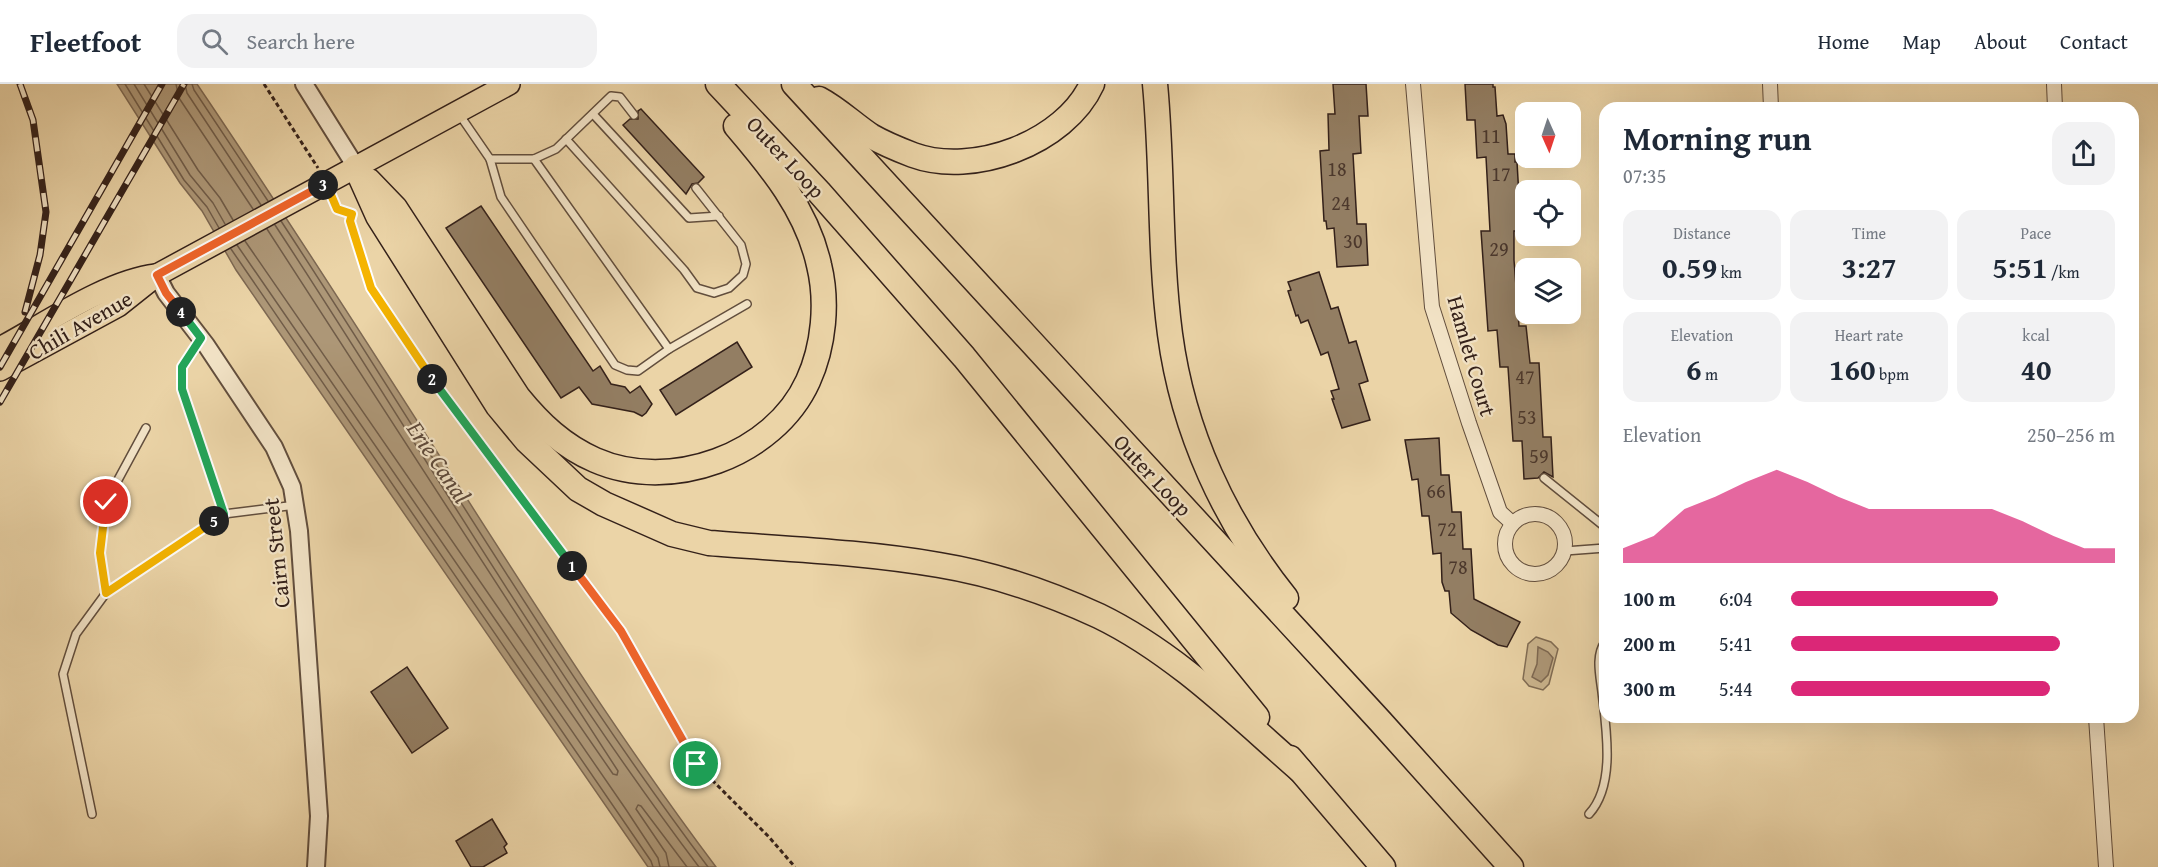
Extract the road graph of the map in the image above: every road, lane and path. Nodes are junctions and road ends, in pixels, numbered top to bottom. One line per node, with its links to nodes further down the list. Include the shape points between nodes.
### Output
1 (264, 84): 21 (path)
2 (509, 84): 14 (main road, Chili Avenue)
3 (708, 84): 20 (highway, via 779,177 810,237 819,266 823,327 808,381 775,426 738,451 700,468 650,472 596,460 562,442 537,421 395,208)
4 (718, 84): 42 (highway, Outer Loop, via 964,357)
5 (1092, 84): 10 (highway, via 1069,115 1044,135 996,158 966,161 915,156 872,136 834,106)
6 (1155, 84): 39 (highway, via 1170,334 1179,386 1192,428 1234,525 1263,569)
7 (1413, 84): 35 (street, Hamlet Court, via 1432,307 1500,512)
8 (1770, 84): 12 (street)
9 (2054, 84): 13 (street)
10 (795, 85): 39 (highway, Outer Loop)
11 (309, 86): 20 (street)
12 (1771, 102)
13 (2055, 102)
14 (458, 112): 18 (lane); 20 (main road, Chili Avenue)
15 (593, 114): 16 (lane, via 611,96 620,97); 17 (lane); 23 (lane, via 689,218)
16 (634, 115)
17 (566, 139): 19 (lane, via 556,149); 23 (lane, via 697,288 714,293 729,288 742,275 746,264 741,245)
18 (490, 159): 19 (lane); 28 (lane, via 501,197 615,365 638,371)
19 (534, 159): 28 (lane)
20 (356, 167): 21 (main road, Chili Avenue); 42 (highway, via 378,216 498,406 527,441 578,489 638,521 709,543 940,565 1002,579 1056,598 1101,617 1167,657)
21 (326, 183): 24 (main road, Chili Avenue); 46 (path, via 337,209 352,214 350,221 371,288 436,385 621,631 696,764)
22 (696, 188): 23 (lane)
23 (719, 216)
24 (157, 275): 26 (street, Cairn Street); 27 (main road, Chili Avenue, via 109,289); 29 (main road, Chili Avenue, via 118,306)
25 (747, 304): 28 (lane)
26 (201, 338): 32 (street, Cairn Street, via 269,438 288,477); 33 (lane, via 182,367 182,389)
27 (0, 348)
28 (669, 349)
29 (0, 370)
30 (146, 428): 38 (lane, via 106,502 100,553)
31 (1544, 478): 34 (lane)
32 (296, 505): 33 (lane); 45 (street, Cairn Street, via 319,816)
33 (224, 514): 38 (lane)
34 (1599, 522)
35 (1512, 523): 37 (street, via 1530,514 1549,517 1563,531); 37 (street, via 1505,551 1516,568 1525,573 1545,573 1554,568)
36 (1599, 548): 37 (lane)
37 (1565, 551)
38 (106, 593): 43 (lane, via 76,634 63,674)
39 (1380, 721): 48 (highway, Outer Loop)
40 (1606, 723): 44 (lane, via 1605,781)
41 (2096, 723): 49 (street)
42 (1300, 770): 47 (highway, Outer Loop)
43 (92, 814)
44 (1589, 814)
45 (316, 867)
46 (795, 867)
47 (1383, 867)
48 (1510, 867)
49 (2106, 867)

